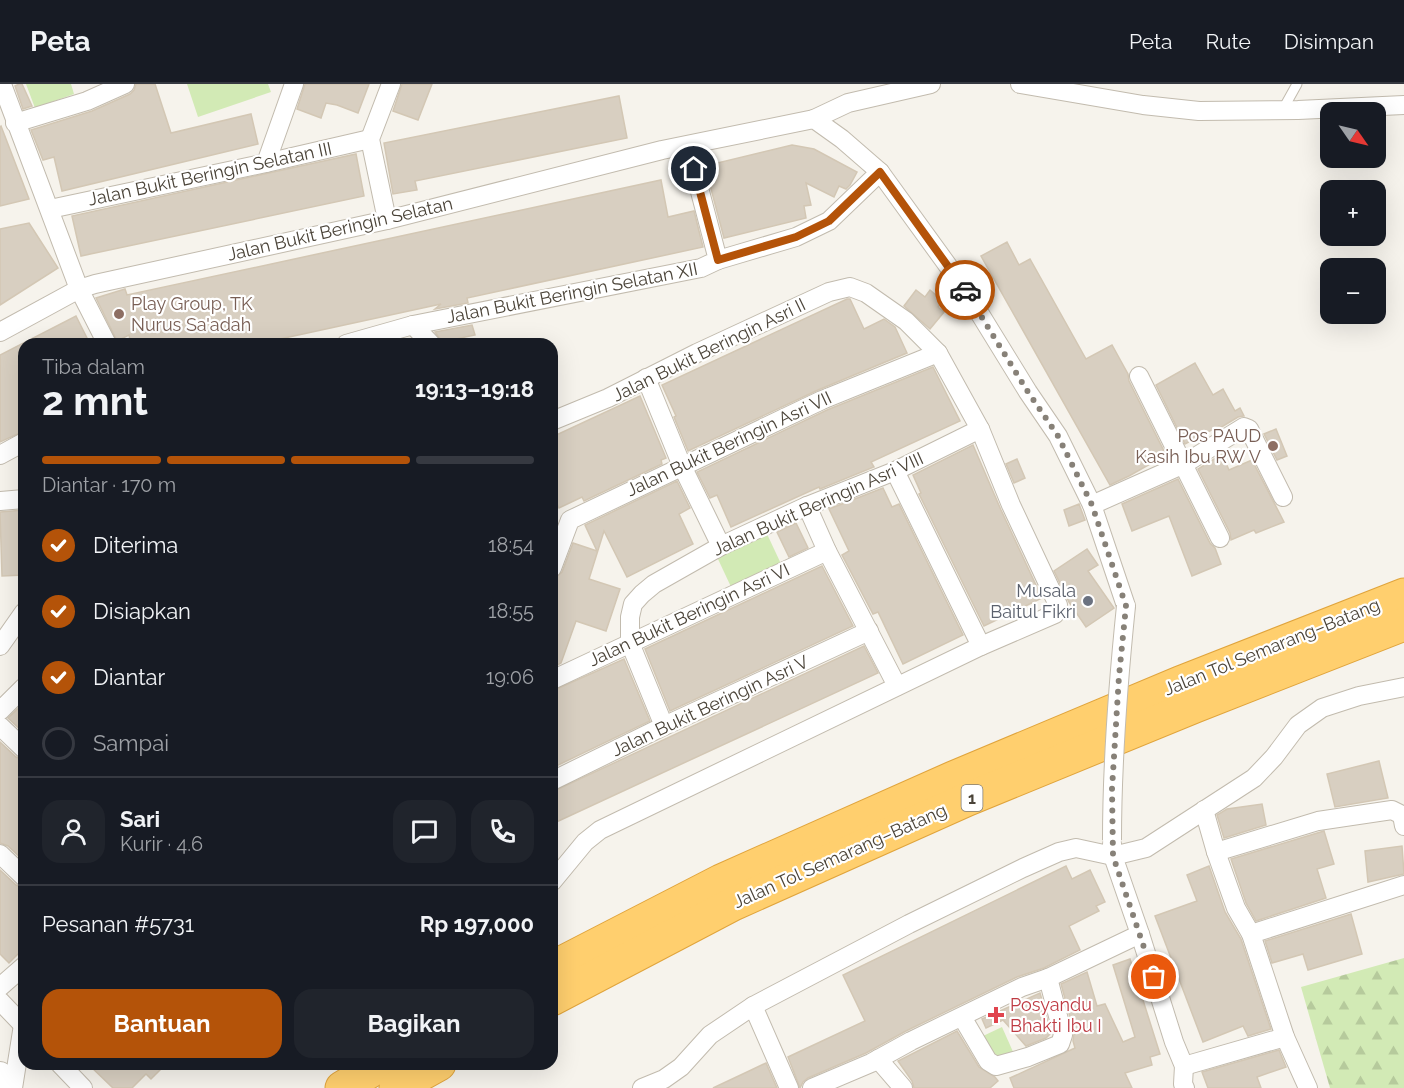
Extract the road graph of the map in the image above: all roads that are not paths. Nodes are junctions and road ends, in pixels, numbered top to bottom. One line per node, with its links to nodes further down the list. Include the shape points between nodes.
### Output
1 (125, 84): 11 (street, via 104,95)
2 (294, 84): 14 (street)
3 (391, 84): 12 (street)
4 (931, 84): 10 (street, Jalan Bukit Beringin Selatan, via 848,103)
5 (1020, 84): 9 (street, via 1199,111)
6 (1297, 84): 9 (lane)
7 (4, 87): 11 (street)
8 (1404, 105): 9 (street)
9 (1282, 111)
10 (814, 119): 13 (street, Jalan Bukit Beringin Selatan); 15 (street)
11 (15, 123): 16 (street)
12 (370, 139): 14 (street, Jalan Bukit Beringin Selatan III); 17 (street)
13 (688, 146): 17 (street, Jalan Bukit Beringin Selatan); 18 (street, Jalan Bukit Beringin Selatan XII)
14 (266, 164): 16 (street, Jalan Bukit Beringin Selatan III)
15 (880, 172): 18 (street, via 829,221 796,237); 38 (street, via 964,288 1058,436)
16 (50, 209): 19 (street)
17 (387, 220): 19 (street, Jalan Bukit Beringin Selatan)
18 (718, 260): 20 (street, Jalan Bukit Beringin Selatan XII, via 701,268)
19 (79, 290): 21 (street, Jalan Bukit Beringin Selatan); 22 (street)
20 (413, 325): 23 (street, Jalan Bukit Beringin Selatan XII); 24 (street)
21 (0, 332)
22 (104, 338)
23 (367, 338)
24 (425, 338)
25 (938, 353): 27 (street, Jalan Bukit Beringin Asri II, via 906,321 866,293 850,287 829,292); 29 (street); 33 (street, Jalan Bukit Beringin Asri VII, via 822,400)
26 (1139, 376): 32 (street)
27 (646, 378): 28 (street, Jalan Bukit Beringin Asri II); 33 (street)
28 (558, 419)
29 (980, 429): 34 (street, Jalan Bukit Beringin Asri VIII); 49 (street, via 1058,605 1055,615)
30 (18, 445): 31 (street)
31 (0, 455)
32 (1184, 464): 35 (street, via 1244,427); 38 (street); 40 (street)
33 (682, 466): 41 (street); 43 (street, Jalan Bukit Beringin Asri VII, via 570,520)
34 (895, 471): 39 (street, Jalan Bukit Beringin Asri VIII); 49 (street)
35 (1283, 497)
36 (18, 500): 37 (street)
37 (0, 501)
38 (1092, 505): 62 (street, bridge, via 1126,606 1112,778)
39 (807, 506): 41 (street, Jalan Bukit Beringin Asri VIII); 42 (street)
40 (1220, 538)
41 (721, 546): 48 (street, Jalan Bukit Beringin Asri VIII, via 642,594 633,604)
42 (827, 551): 47 (street); 48 (street, Jalan Bukit Beringin Asri VI)
43 (558, 552)
44 (1404, 595): 70 (highway, Jalan Tol Semarang–Batang / 1, via 1180,683 943,783 721,881)
45 (18, 620): 50 (street)
46 (1404, 624): 74 (highway, Jalan Tol Semarang–Batang / 1, via 968,799 733,904)
47 (869, 631): 52 (street); 57 (street, Jalan Bukit Beringin Asri V)
48 (630, 643): 51 (street, Jalan Bukit Beringin Asri VI); 57 (street)
49 (981, 645): 52 (street)
50 (0, 646)
51 (558, 677)
52 (897, 686): 65 (street, via 600,830)
53 (1404, 687): 60 (street, via 1322,708 1298,725 1254,778)
54 (18, 693): 55 (street)
55 (0, 711)
56 (0, 726): 58 (street)
57 (663, 726): 59 (street, Jalan Bukit Beringin Asri V)
58 (18, 743)
59 (558, 778)
60 (1204, 810): 62 (street, via 1146,848); 63 (street)
61 (1404, 826): 63 (street, via 1402,815 1392,810 1318,821)
62 (1113, 848): 68 (street); 76 (street, via 1059,852 909,924)
63 (1216, 852): 69 (street, via 1236,908)
64 (0, 854): 66 (street)
65 (558, 868)
66 (18, 871)
67 (1404, 885): 69 (street)
68 (1140, 934): 72 (street); 86 (street, via 1174,1042)
69 (1251, 934): 79 (street)
70 (558, 965)
71 (18, 971): 73 (street)
72 (1048, 978): 77 (street); 77 (street, via 1063,1035 1060,1044 996,1066 988,1061)
73 (0, 987)
74 (558, 996)
75 (0, 1001): 78 (street)
76 (753, 1006): 92 (street, via 710,1035 681,1068); 93 (street)
77 (962, 1017): 81 (street)
78 (18, 1021)
79 (1285, 1037): 86 (street); 96 (street)
80 (18, 1057): 88 (street)
81 (878, 1059): 94 (street); 95 (street)
82 (66, 1070): 89 (street)
83 (372, 1070): 90 (highway)
84 (428, 1070): 91 (highway)
85 (0, 1074): 87 (street)
86 (1182, 1082)
87 (7, 1088)
88 (13, 1088)
89 (83, 1088)
90 (342, 1088)
91 (396, 1088)
92 (642, 1088)
93 (789, 1088)
94 (812, 1088)
95 (903, 1088)
96 (1308, 1088)

